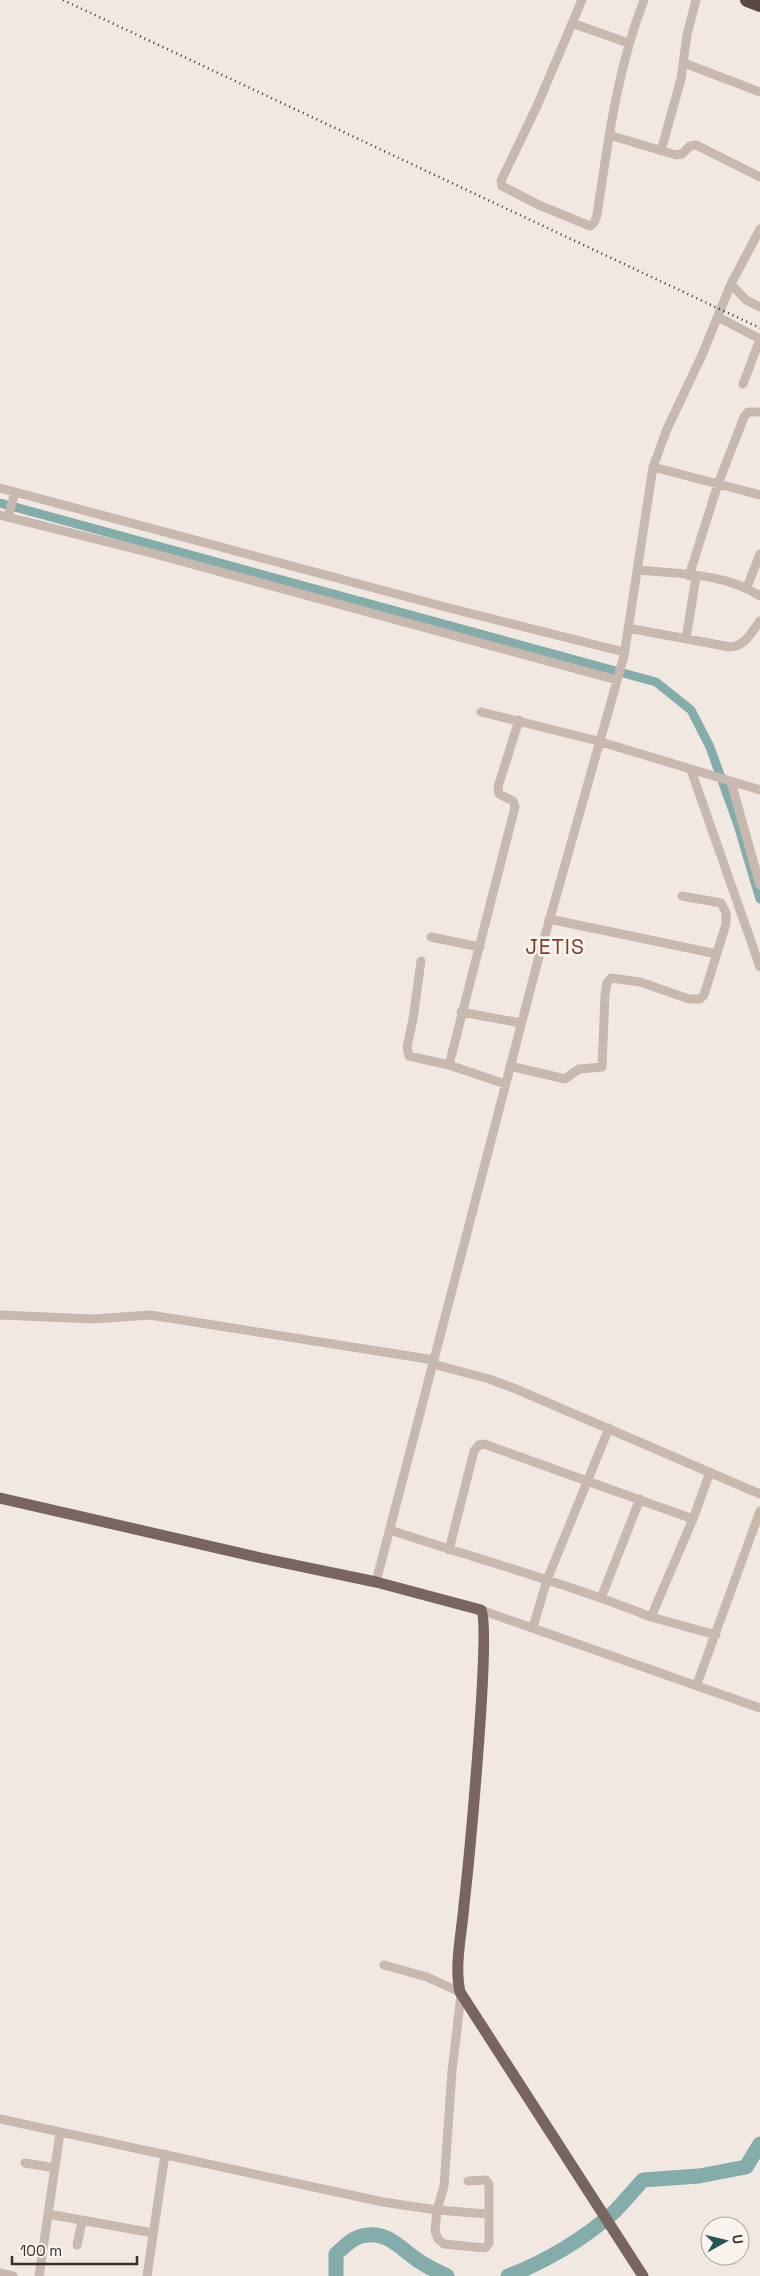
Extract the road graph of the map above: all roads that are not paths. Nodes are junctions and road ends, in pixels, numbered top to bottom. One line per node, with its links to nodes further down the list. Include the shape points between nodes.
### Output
1 (582, 0): 6 (street)
2 (644, 0): 7 (street)
3 (696, 0): 8 (street)
4 (747, 0): 5 (highway)
5 (760, 5)
6 (572, 23): 7 (street); 10 (street, via 503,176 502,186 590,226 596,215)
7 (628, 43): 10 (street)
8 (684, 63): 9 (street); 11 (street)
9 (760, 92)
10 (609, 135): 11 (street)
11 (661, 151): 12 (street, via 680,155 696,145)
12 (760, 177)
13 (760, 229): 14 (street)
14 (731, 284): 15 (street, via 743,298); 16 (street)
15 (760, 307)
16 (718, 317): 17 (street); 20 (street)
17 (760, 339): 18 (street)
18 (743, 384)
19 (760, 412): 21 (street, via 746,414)
20 (653, 467): 21 (street); 27 (street)
21 (718, 484): 24 (street); 28 (street)
22 (0, 488): 23 (street)
23 (15, 494): 25 (street); 34 (street)
24 (760, 496)
25 (5, 515): 35 (street)
26 (760, 554): 29 (street)
27 (638, 570): 28 (street); 32 (street)
28 (692, 576): 29 (street); 33 (street)
29 (747, 587): 30 (street)
30 (760, 596)
31 (760, 621): 33 (street, via 736,647)
32 (628, 628): 33 (street); 34 (street)
33 (686, 639)
34 (624, 654): 35 (street)
35 (617, 678): 38 (street)
36 (480, 712): 37 (street)
37 (519, 720): 38 (street); 48 (street, via 498,787 499,794 513,801 515,808)
38 (598, 741): 39 (street); 46 (street)
39 (692, 770): 40 (street); 43 (street)
40 (728, 781): 41 (street); 42 (street)
41 (760, 790)
42 (760, 885)
43 (735, 895): 45 (street); 51 (street)
44 (682, 896): 45 (street)
45 (721, 903): 49 (street, via 726,913 726,924)
46 (549, 919): 49 (street); 53 (street)
47 (431, 936): 48 (street)
48 (480, 947): 52 (street)
49 (717, 954): 55 (street, via 704,995 695,1000 640,982 609,979 605,994 601,1068 579,1069 566,1079)
50 (421, 961): 54 (street, via 407,1050 409,1056)
51 (760, 967)
52 (461, 1012): 53 (street); 54 (street)
53 (521, 1023): 55 (street)
54 (449, 1065): 56 (street)
55 (510, 1066): 56 (street)
56 (505, 1084): 58 (street)
57 (0, 1315): 58 (street, via 93,1319 150,1315)
58 (433, 1362): 59 (street, via 498,1382); 67 (street)
59 (610, 1428): 60 (street); 61 (street)
60 (710, 1472): 62 (street); 66 (street)
61 (587, 1482): 64 (street); 68 (street, via 479,1444 474,1451); 69 (street)
62 (760, 1494)
63 (0, 1498): 70 (main road)
64 (640, 1499): 66 (street); 71 (street)
65 (760, 1511): 75 (street)
66 (694, 1519): 73 (street)
67 (390, 1530): 68 (street); 70 (street)
68 (449, 1550): 69 (street)
69 (547, 1580): 71 (street); 74 (street)
70 (376, 1582): 72 (main road)
71 (600, 1598): 73 (street)
72 (481, 1610): 74 (street); 79 (main road, via 485,1617 484,1653 460,1948)
73 (652, 1617): 75 (street)
74 (533, 1628): 76 (street)
75 (716, 1635): 76 (street)
76 (697, 1684): 77 (street)
77 (760, 1708)
78 (384, 1965): 79 (street, via 427,1977)
79 (460, 1993): 86 (street, via 444,2186); 96 (main road)
80 (0, 2119): 81 (street)
81 (60, 2133): 82 (street); 84 (street)
82 (165, 2154): 86 (street, via 383,2202); 90 (street)
83 (25, 2162): 84 (street)
84 (55, 2168): 87 (street)
85 (468, 2181): 88 (street, via 488,2181)
86 (437, 2210): 88 (street); 88 (street, via 435,2230 440,2242 482,2248 489,2245)
87 (48, 2214): 89 (street); 94 (street)
88 (488, 2214)
89 (82, 2222): 90 (street); 91 (street)
90 (153, 2233): 95 (street)
91 (77, 2245)
92 (0, 2273): 93 (street)
93 (13, 2276)
94 (39, 2276)
95 (147, 2276)
96 (643, 2276)

